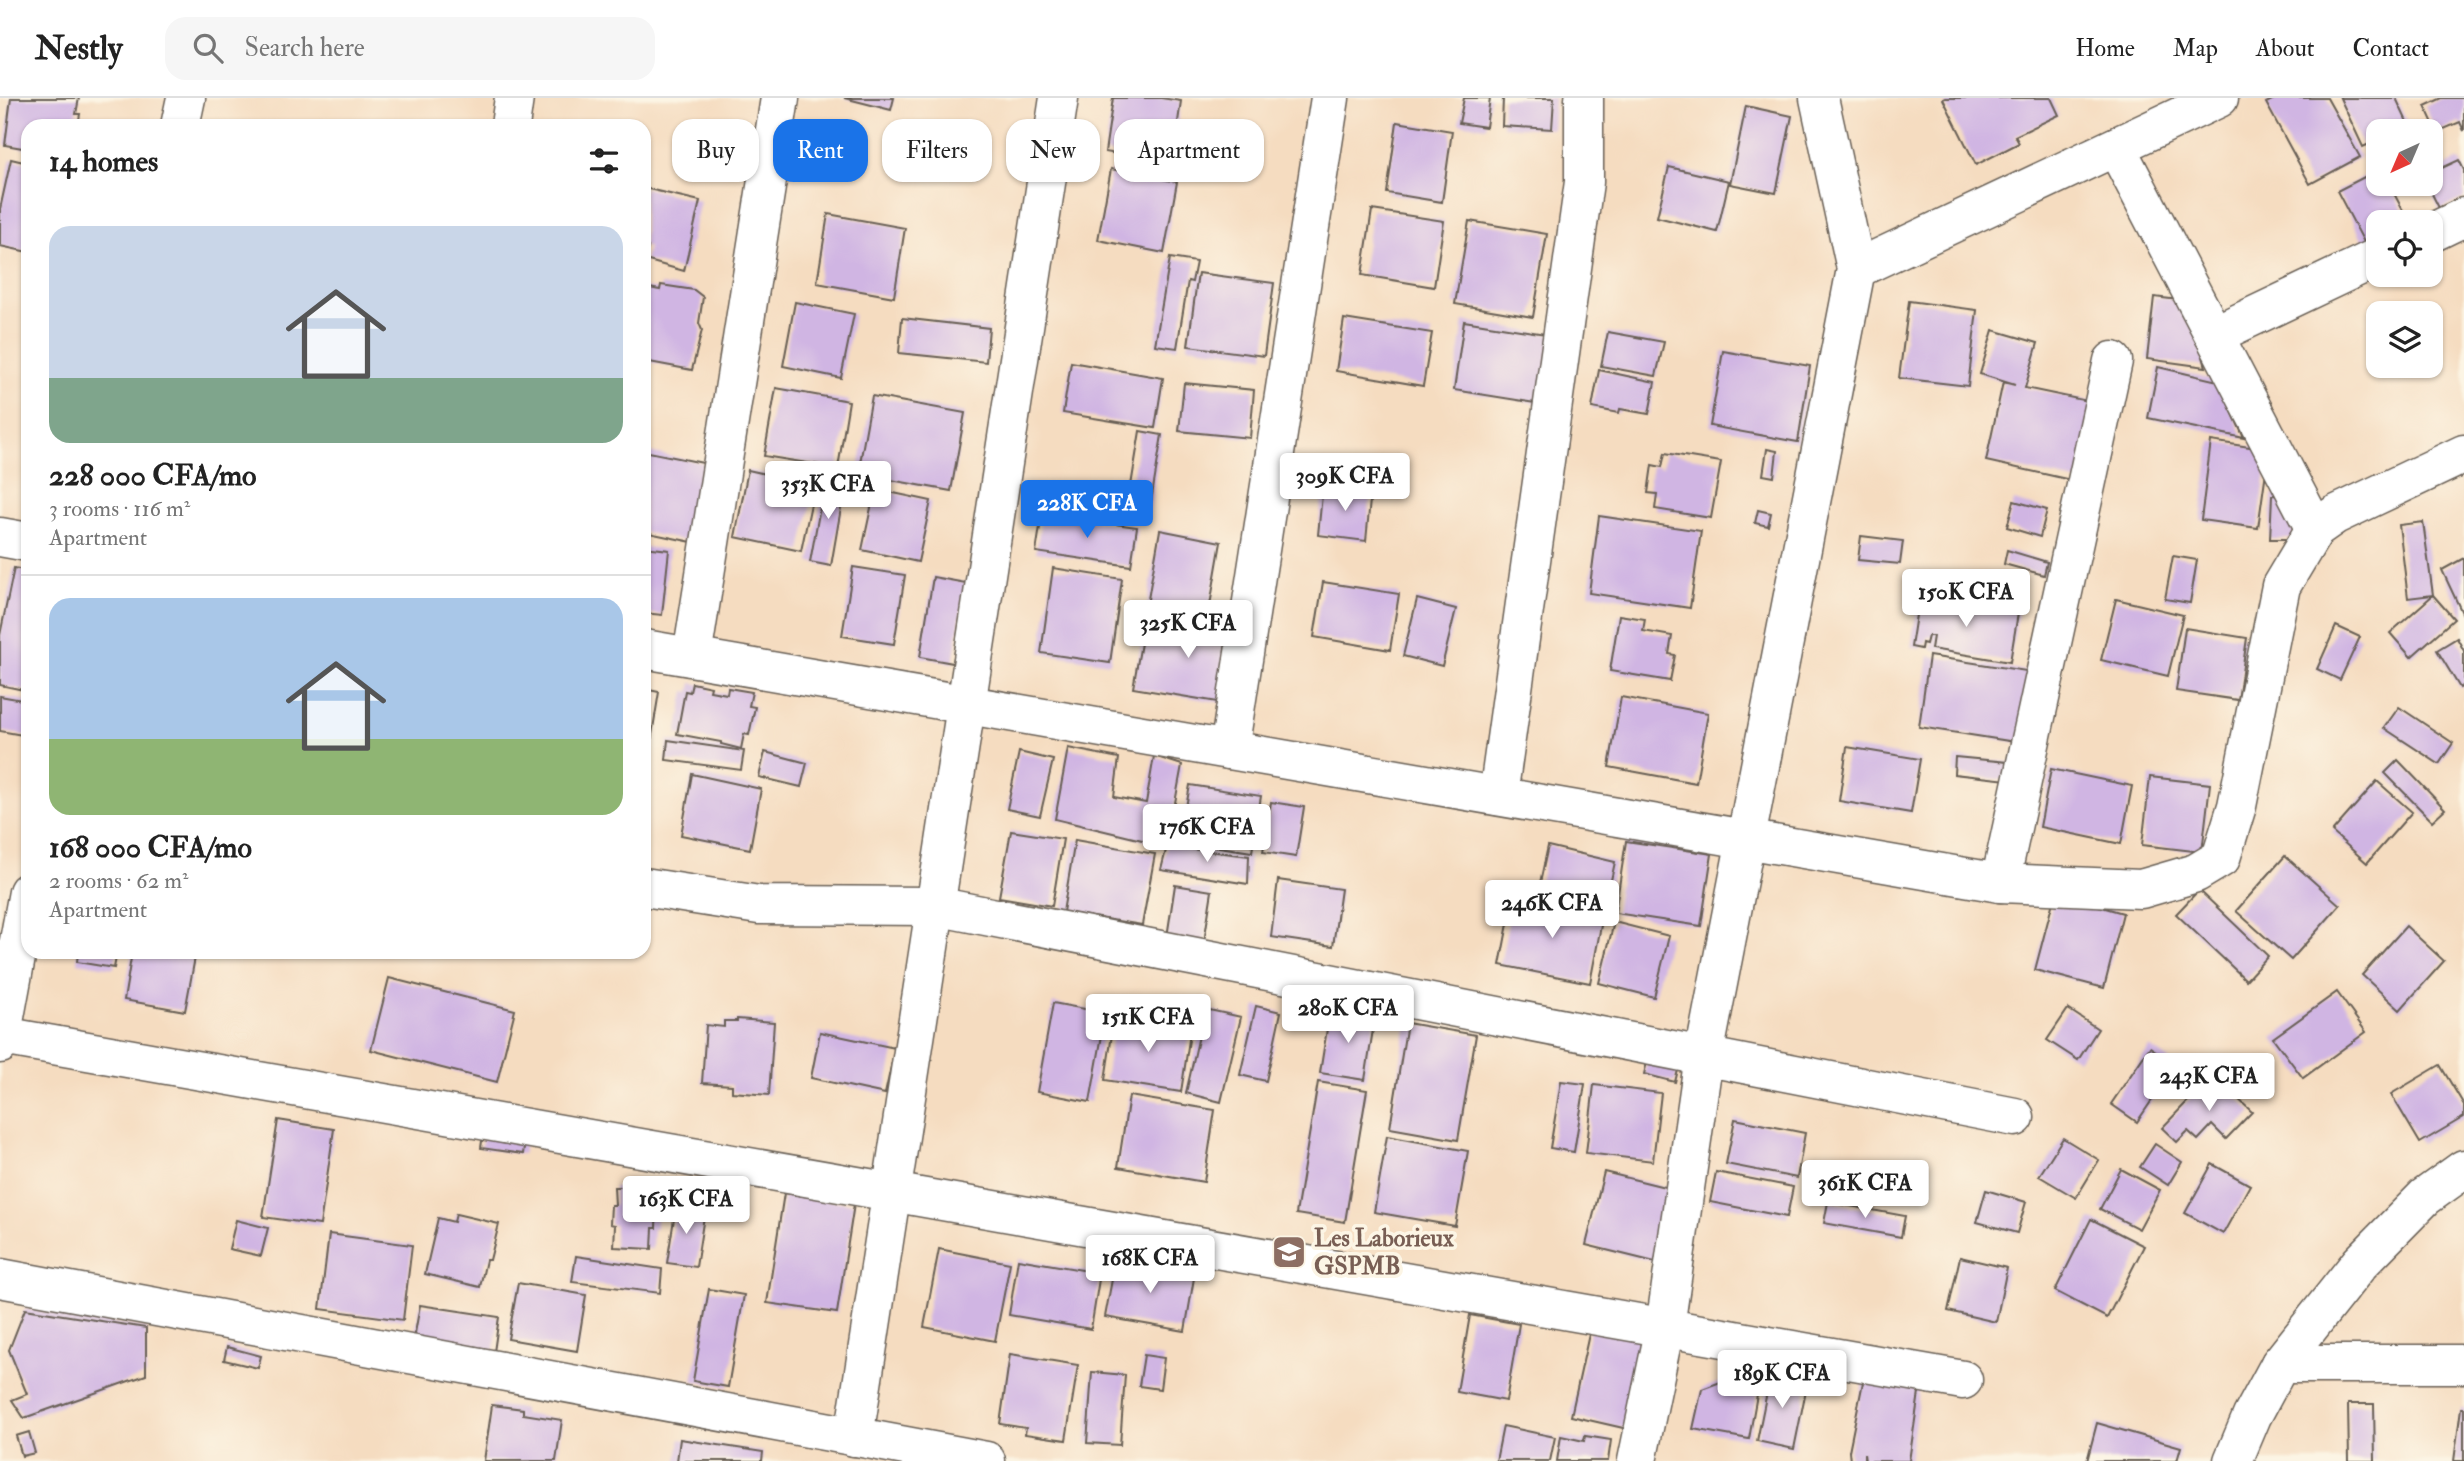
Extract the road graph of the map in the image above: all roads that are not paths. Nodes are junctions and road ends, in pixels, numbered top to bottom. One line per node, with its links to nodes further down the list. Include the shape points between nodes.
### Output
1 (186, 98): 9 (street)
2 (514, 98): 10 (street)
3 (780, 98): 23 (street)
4 (1059, 98): 24 (street)
5 (1330, 98): 25 (street)
6 (1584, 98): 26 (street, via 1584,181)
7 (1819, 98): 15 (street)
8 (2219, 98): 11 (street)
9 (182, 119)
10 (511, 119)
11 (2116, 147): 15 (street); 16 (street)
12 (2464, 217): 13 (street)
13 (2443, 227)
14 (2366, 263): 16 (street)
15 (1856, 269): 27 (street)
16 (2214, 335): 19 (street)
17 (2113, 361): 28 (street)
18 (2464, 454): 19 (street)
19 (2315, 529): 28 (street, via 2281,586 2237,806 2221,858 2196,873 2141,889)
20 (0, 537): 21 (street)
21 (21, 541)
22 (651, 650): 23 (street)
23 (692, 657): 24 (street)
24 (966, 704): 25 (street); 30 (street)
25 (1229, 750): 26 (street)
26 (1498, 796): 27 (street)
27 (1746, 839): 28 (street); 33 (street)
28 (2000, 883)
29 (651, 888): 30 (street, via 759,905)
30 (935, 906): 33 (street); 36 (street)
31 (21, 930): 32 (street)
32 (1, 1040): 36 (street)
33 (1704, 1056): 34 (street); 38 (street)
34 (2015, 1116)
35 (2464, 1169): 39 (street, via 2425,1197 2360,1263)
36 (891, 1192): 38 (street); 42 (street)
37 (0, 1278): 42 (street)
38 (1665, 1327): 41 (street); 44 (street)
39 (2280, 1364): 40 (street); 45 (street)
40 (2464, 1364)
41 (1963, 1380)
42 (854, 1437): 43 (street)
43 (986, 1461)
44 (1637, 1461)
45 (2233, 1461)

